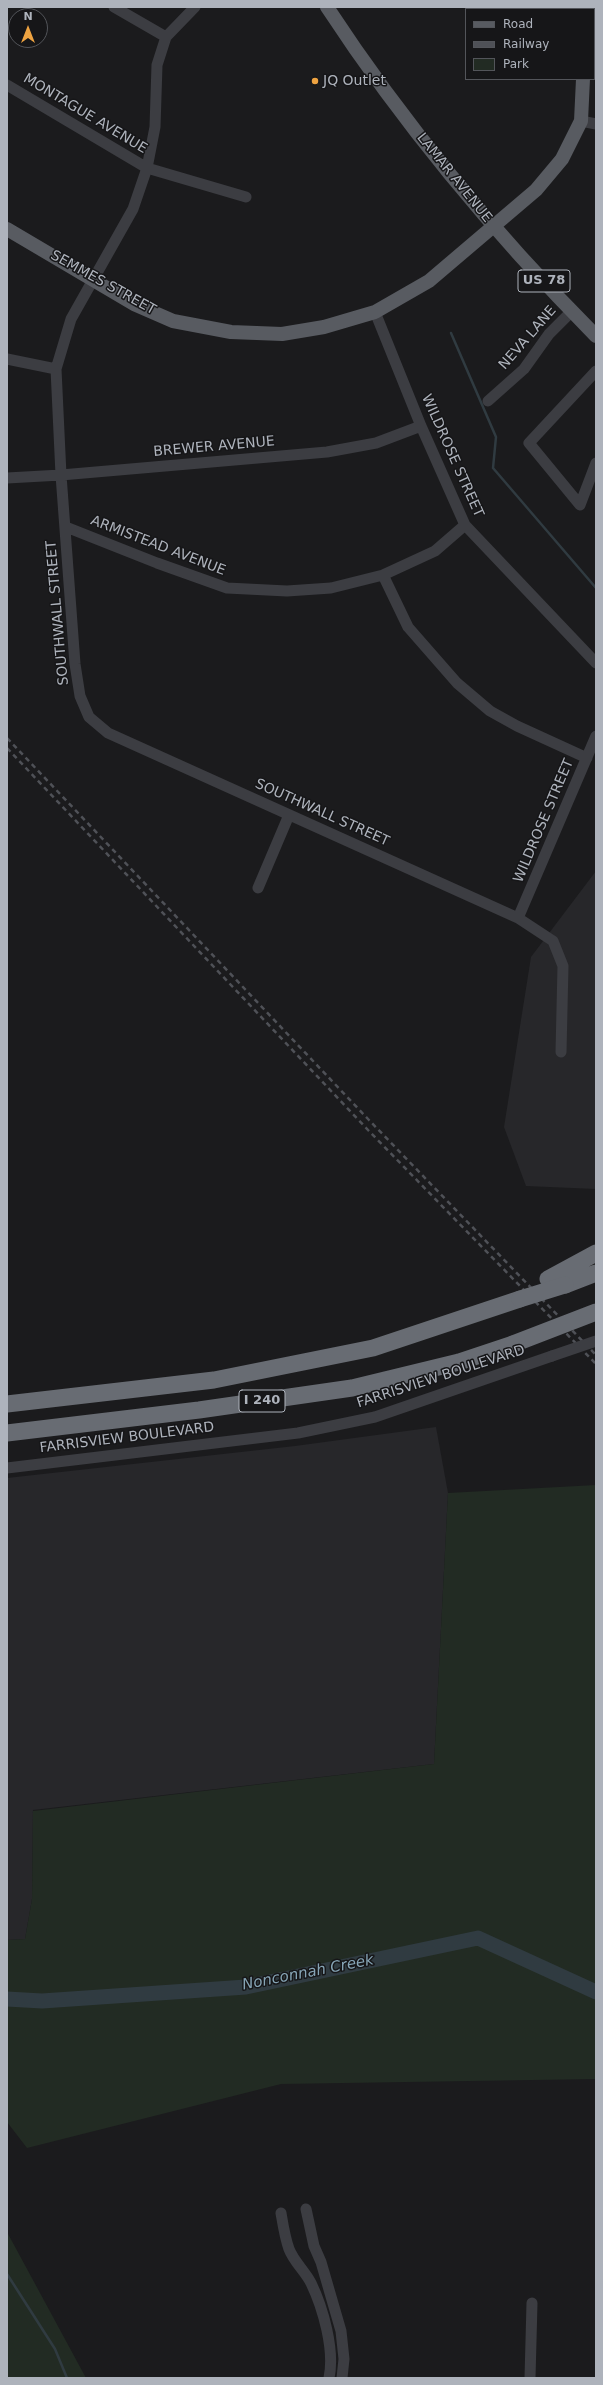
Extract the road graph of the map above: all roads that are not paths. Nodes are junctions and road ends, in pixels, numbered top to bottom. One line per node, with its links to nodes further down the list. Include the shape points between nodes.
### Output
1 (114, 7): 4 (street)
2 (195, 7): 4 (street, SOUTHWALL STREET)
3 (327, 7): 11 (main road, LAMAR AVENUE / US 78, via 403,116)
4 (166, 37): 9 (street, SOUTHWALL STREET, via 157,65 155,128)
5 (583, 80): 7 (main road, SEMMES STREET)
6 (7, 85): 9 (street, MONTAGUE AVENUE)
7 (581, 122): 8 (street); 11 (main road, SEMMES STREET, via 558,166 536,190)
8 (596, 124)
9 (147, 168): 10 (street, MONTAGUE AVENUE); 13 (street, SOUTHWALL STREET, via 133,209)
10 (246, 197)
11 (492, 226): 14 (main road, LAMAR AVENUE / US 78); 15 (main road, SEMMES STREET, via 429,281)
12 (7, 229): 13 (main road, SEMMES STREET)
13 (94, 280): 15 (main road, SEMMES STREET, via 134,304 173,321 231,332 282,334 324,328); 18 (street, SOUTHWALL STREET, via 71,319)
14 (572, 311): 16 (main road, LAMAR AVENUE / US 78); 20 (street, NEVA LANE, via 549,334 524,369)
15 (375, 312): 21 (street, WILDROSE STREET)
16 (596, 336)
17 (7, 359): 18 (street)
18 (56, 369): 23 (street, SOUTHWALL STREET)
19 (596, 371): 22 (street, via 529,443 580,505)
20 (488, 401)
21 (421, 426): 23 (street, BREWER AVENUE, via 376,443 327,452); 25 (street, WILDROSE STREET)
22 (596, 464)
23 (61, 475): 24 (street, BREWER AVENUE); 26 (street, SOUTHWALL STREET)
24 (7, 478)
25 (465, 525): 27 (street, ARMISTEAD AVENUE, via 435,550); 28 (street, WILDROSE STREET)
26 (66, 527): 27 (street, ARMISTEAD AVENUE, via 227,588 287,591 331,588); 31 (street, SOUTHWALL STREET, via 75,664 80,696 89,717 108,733)
27 (383, 575): 30 (street, via 408,627 457,683 490,711)
28 (596, 663)
29 (596, 736): 30 (street, WILDROSE STREET)
30 (587, 758): 33 (street, WILDROSE STREET)
31 (289, 815): 32 (street); 33 (street, SOUTHWALL STREET)
32 (258, 888)
33 (518, 918): 34 (street, SOUTHWALL STREET, via 553,941 563,966)
34 (562, 1052)
35 (596, 1253): 37 (highway, via 548,1279)
36 (596, 1273): 37 (highway, I 240, bridge)
37 (520, 1299): 40 (highway, I 240, via 373,1348 214,1380)
38 (596, 1312): 41 (highway, I 240, bridge, via 459,1362 352,1388 199,1410)
39 (596, 1341): 42 (street, FARRISVIEW BOULEVARD, bridge, via 376,1417 298,1433)
40 (7, 1404)
41 (7, 1433)
42 (7, 1468)
43 (306, 2209): 46 (street, via 314,2246)
44 (281, 2213): 47 (street, via 289,2249 310,2282)
45 (532, 2303): 50 (street)
46 (341, 2330): 47 (street); 49 (street, via 344,2359)
47 (326, 2332): 48 (street, via 331,2356)
48 (329, 2378)
49 (342, 2378)
50 (530, 2378)

